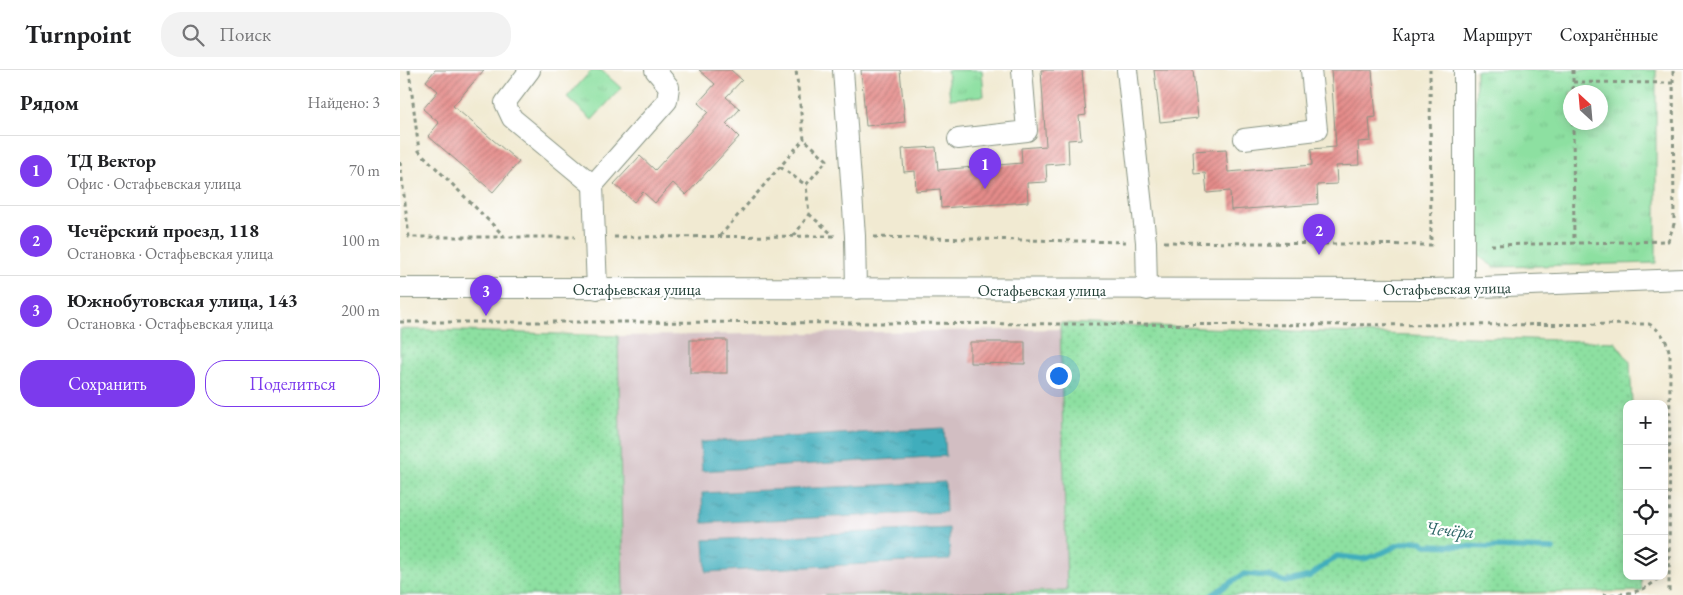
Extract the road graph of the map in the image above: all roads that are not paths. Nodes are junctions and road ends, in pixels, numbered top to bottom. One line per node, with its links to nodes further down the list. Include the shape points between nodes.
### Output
1 (530, 70): 10 (street, via 506,102 512,118)
2 (655, 70): 10 (street, via 669,86 667,102)
3 (843, 70): 14 (street)
4 (1022, 70): 9 (street, via 1028,131)
5 (1127, 70): 16 (street, via 1146,242)
6 (1311, 70): 8 (street, via 1317,130)
7 (1464, 70): 15 (street)
8 (1244, 139)
9 (958, 140)
10 (593, 185): 13 (street)
11 (1683, 279): 15 (street, Остафьевская улица)
12 (400, 288): 13 (street, Остафьевская улица)
13 (597, 289): 14 (street, Остафьевская улица)
14 (856, 289): 16 (street, Остафьевская улица)
15 (1464, 289): 16 (street, Остафьевская улица)
16 (1147, 290)

